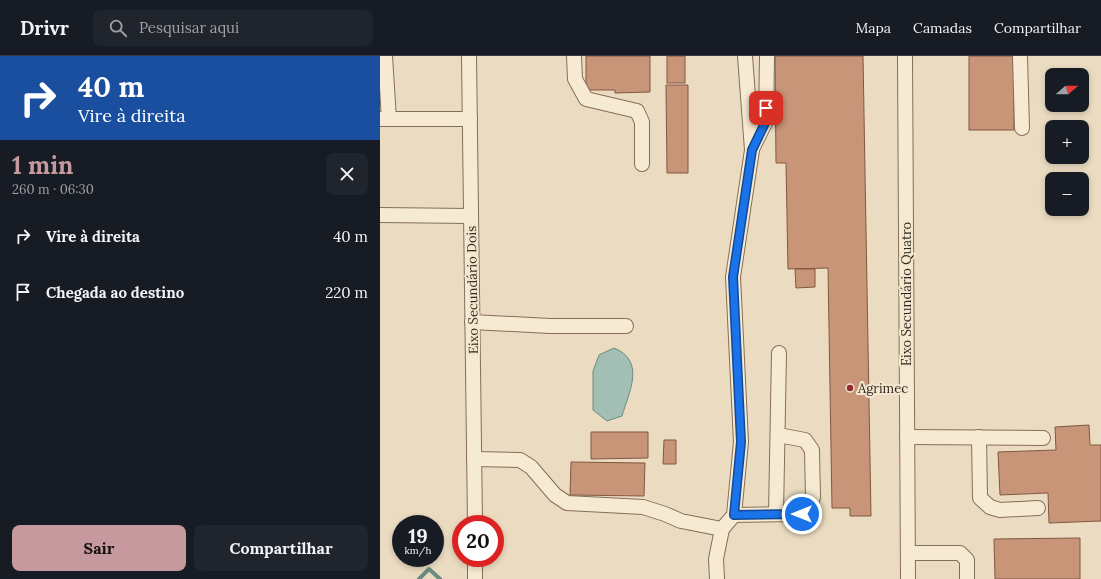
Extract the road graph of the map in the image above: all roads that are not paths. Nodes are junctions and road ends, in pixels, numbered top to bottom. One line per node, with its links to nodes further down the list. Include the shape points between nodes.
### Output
1 (385, 56): 8 (street)
2 (469, 56): 9 (street, Eixo Secundário Dois)
3 (574, 56): 12 (street, via 576,79 586,100 638,111 642,122)
4 (745, 56): 11 (street)
5 (767, 56): 11 (street, via 766,121)
6 (905, 56): 19 (street, Eixo Secundário Quatro)
7 (1020, 56): 10 (street)
8 (385, 119): 9 (street)
9 (470, 119): 14 (street, Eixo Secundário Dois)
10 (1022, 128)
11 (752, 150): 26 (street, via 733,277 741,442)
12 (642, 164)
13 (380, 214): 14 (street)
14 (471, 216): 15 (street, Eixo Secundário Dois)
15 (472, 322): 16 (street); 22 (street, Eixo Secundário Dois)
16 (626, 326)
17 (779, 352): 18 (street)
18 (778, 435): 24 (street); 24 (street, via 805,440 812,450 813,497 809,510 802,514)
19 (907, 437): 20 (street); 28 (street, Eixo Secundário Quatro)
20 (979, 437): 21 (street); 23 (street, via 980,498 990,507 1000,510)
21 (1043, 438)
22 (474, 459): 25 (street, Eixo Secundário Dois); 27 (street, via 520,460 531,467 555,495 567,503 643,507 681,521)
23 (1038, 508)
24 (776, 514): 26 (street)
25 (475, 515)
26 (734, 515): 27 (street)
27 (722, 529): 31 (street, via 716,559)
28 (908, 553): 32 (street, Eixo Secundário Quatro); 33 (street, via 960,553 967,560)
29 (475, 567): 30 (street)
30 (475, 579)
31 (716, 579)
32 (908, 579)
33 (967, 579)

